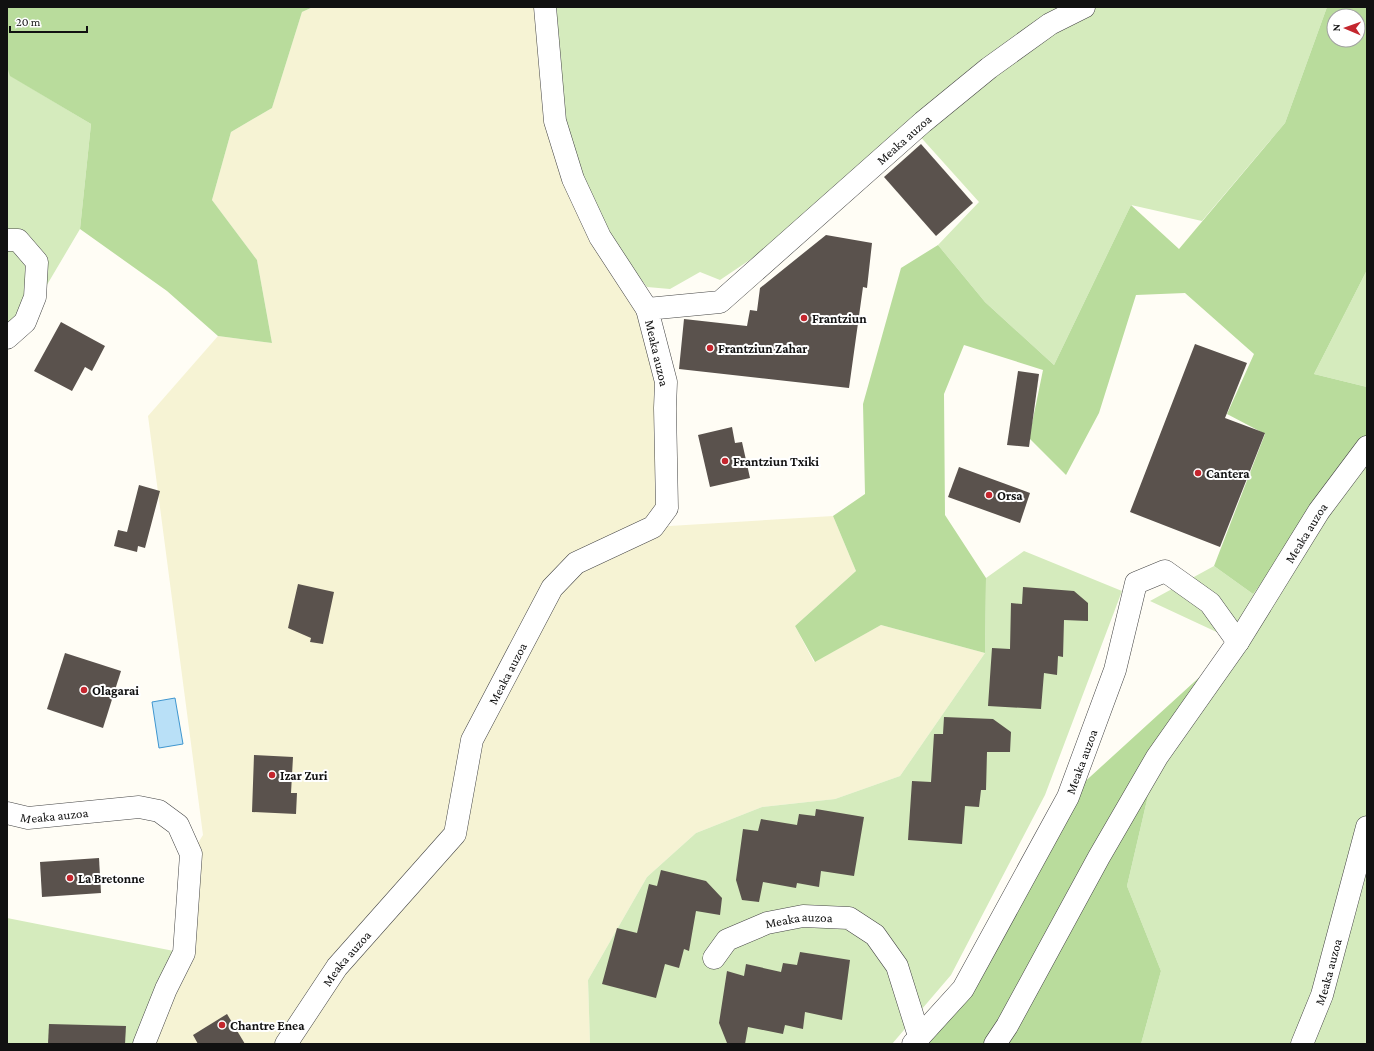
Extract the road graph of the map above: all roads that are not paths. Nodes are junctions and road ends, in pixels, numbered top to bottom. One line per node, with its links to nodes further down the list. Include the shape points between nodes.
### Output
1 (545, 7): 4 (street, Meaka auzoa, via 555,121 573,178 600,237)
2 (1084, 7): 4 (street, Meaka auzoa, via 1050,24 989,68 923,122 720,302)
3 (7, 240): 5 (street, via 18,240 37,262 35,297 26,322)
4 (647, 309): 13 (street, Meaka auzoa, via 666,382 667,508 653,527 576,563 552,588 472,740 456,834 337,967)
5 (7, 338)
6 (1367, 447): 7 (street, Meaka auzoa, via 1319,510)
7 (1238, 642): 11 (street, Meaka auzoa, via 1210,603 1165,571 1136,583 1114,670 1068,797 963,988); 14 (street, Meaka auzoa, via 1157,757 1007,1026)
8 (7, 813): 12 (street, Meaka auzoa, via 28,818 139,807 159,811 178,825 191,854 184,953)
9 (1367, 827): 15 (street, Meaka auzoa, via 1322,994)
10 (714, 958): 11 (street, Meaka auzoa, via 727,940 767,923 803,916 849,918 875,935 897,966)
11 (916, 1040)
12 (144, 1044)
13 (286, 1044)
14 (994, 1044)
15 (1302, 1044)

